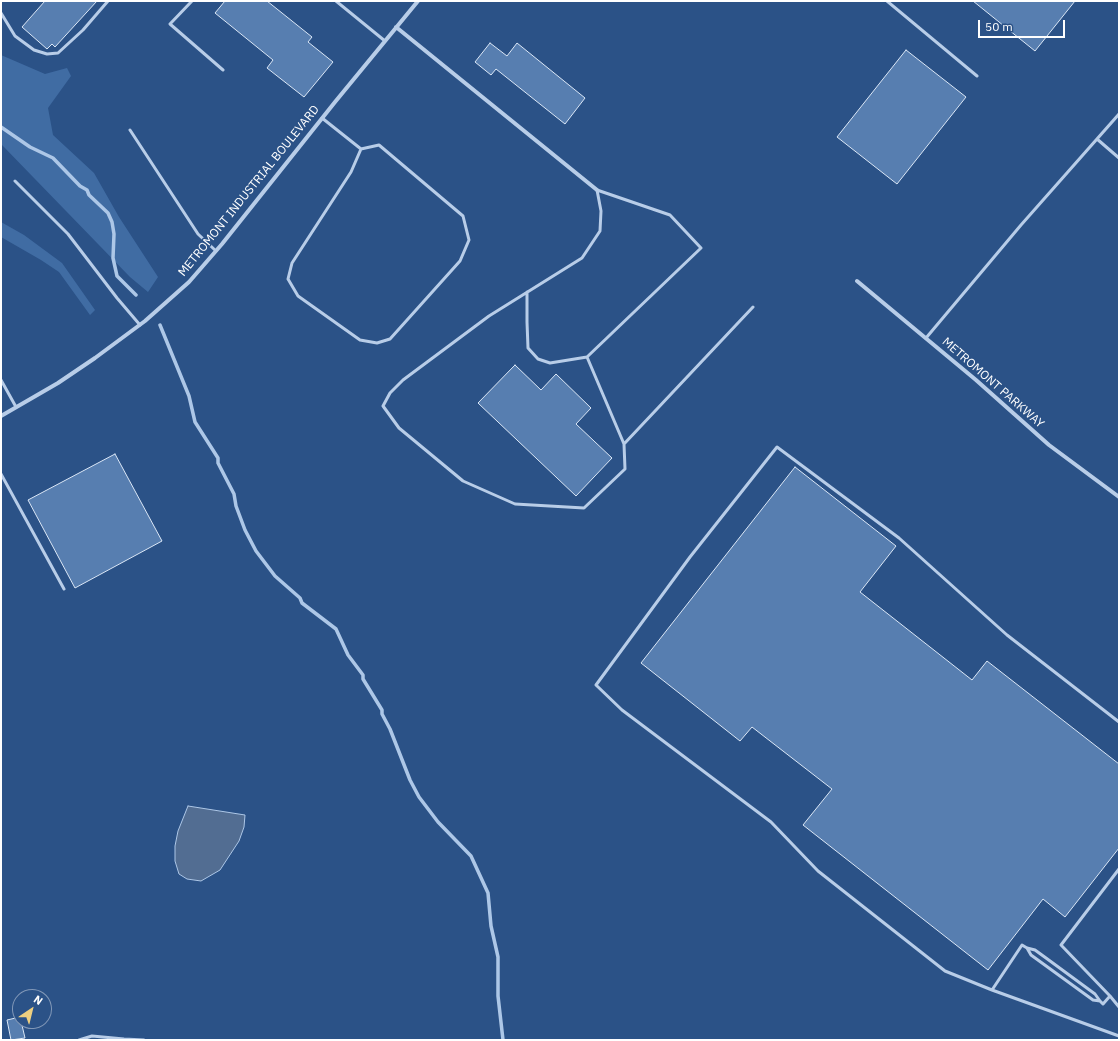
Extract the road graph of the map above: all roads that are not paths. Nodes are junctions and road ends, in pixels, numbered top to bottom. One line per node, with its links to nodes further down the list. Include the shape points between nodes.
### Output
1 (108, 1): 6 (lane, via 83,30 58,53 47,54 34,50 16,36)
2 (192, 1): 9 (lane, via 170,24)
3 (336, 1): 8 (lane)
4 (418, 1): 7 (street, METROMONT INDUSTRIAL BOULEVARD)
5 (887, 1): 10 (lane)
6 (1, 13)
7 (396, 27): 8 (street, METROMONT INDUSTRIAL BOULEVARD); 18 (street)
8 (385, 40): 12 (street, METROMONT INDUSTRIAL BOULEVARD)
9 (223, 70)
10 (977, 76)
11 (1119, 114): 14 (lane)
12 (322, 118): 15 (lane); 19 (street, METROMONT INDUSTRIAL BOULEVARD)
13 (130, 130): 19 (lane, via 198,234)
14 (1097, 138): 16 (lane); 24 (lane)
15 (360, 149): 15 (lane, via 379,144 463,216 469,240 460,261 390,339 377,343 360,340 298,296 288,278 292,263 351,172)
16 (1119, 158)
17 (15, 181): 23 (lane, via 68,234)
18 (597, 190): 21 (lane, via 601,211 600,231 582,258); 25 (lane, via 670,215 701,248)
19 (216, 251): 23 (street, METROMONT INDUSTRIAL BOULEVARD, via 189,282)
20 (857, 281): 24 (street, METROMONT PARKWAY)
21 (527, 292): 25 (lane, via 528,348 538,359 550,363); 29 (lane, via 489,316 403,380 390,393 383,406 399,428 463,481 515,504 584,508 625,469)
22 (753, 308): 29 (lane)
23 (140, 325): 27 (street, METROMONT INDUSTRIAL BOULEVARD, via 58,383)
24 (926, 338): 31 (street, METROMONT PARKWAY, via 1049,445)
25 (587, 357): 29 (lane)
26 (1, 380): 27 (lane)
27 (16, 407): 28 (street, METROMONT INDUSTRIAL BOULEVARD)
28 (1, 416)
29 (624, 444)
30 (1, 474): 32 (lane)
31 (1119, 497)
32 (64, 589)
33 (1119, 722): 36 (lane, via 1007,635 899,538 777,447 690,557 596,685 622,710 771,822 818,871 945,971)
34 (1119, 869): 37 (lane, via 1061,945)
35 (1027, 948): 36 (lane, via 1022,945); 38 (lane, via 1035,950 1095,994); 38 (lane, via 1031,955 1093,1000)
36 (992, 990): 40 (lane)
37 (1110, 996): 38 (lane, via 1104,1004); 39 (lane)
38 (1100, 1001)
39 (1119, 1007)
40 (1119, 1036)
41 (78, 1040): 42 (lane, via 92,1036)
42 (144, 1040)

